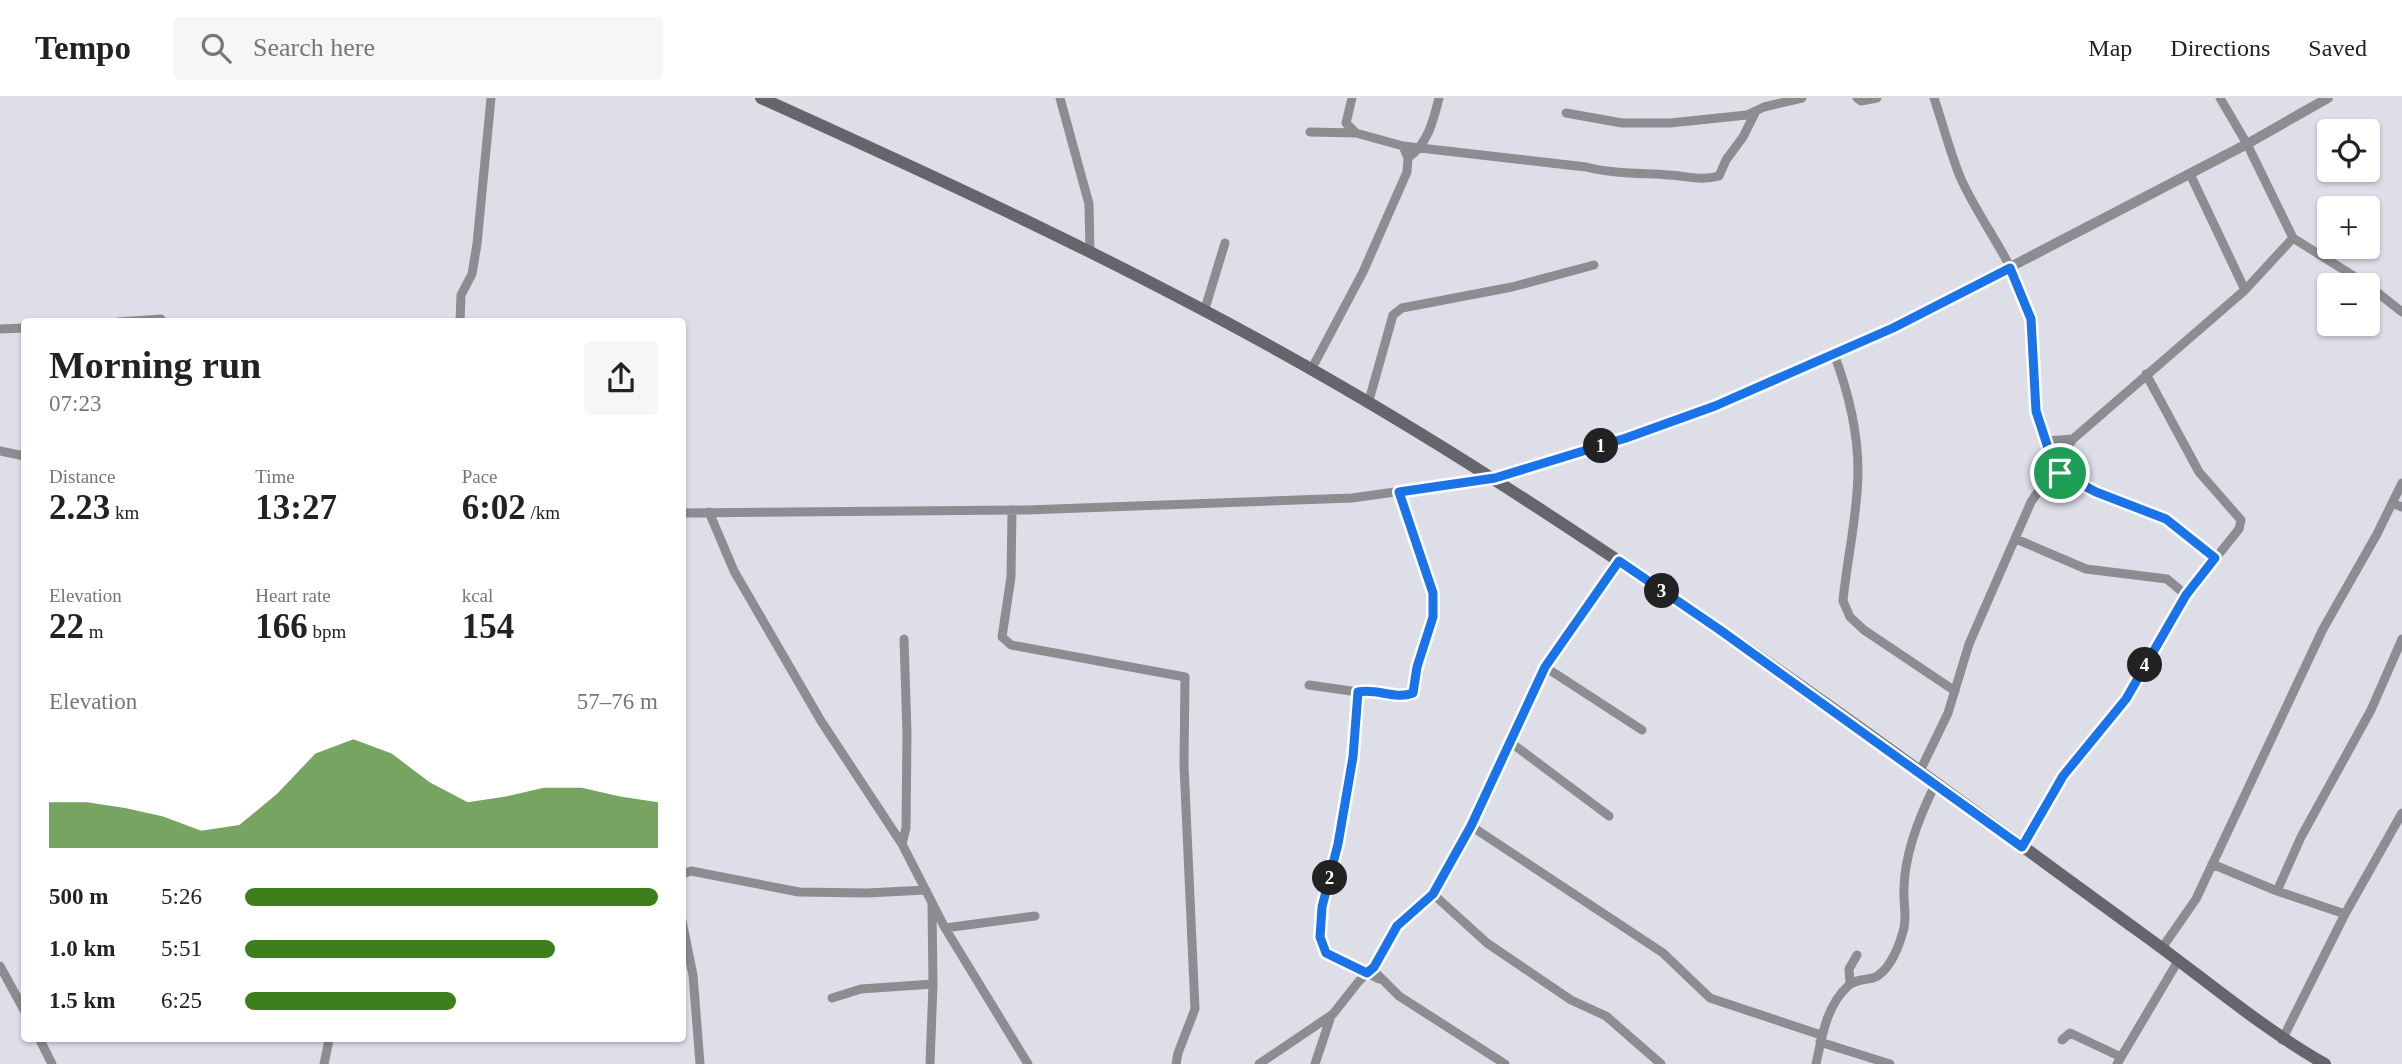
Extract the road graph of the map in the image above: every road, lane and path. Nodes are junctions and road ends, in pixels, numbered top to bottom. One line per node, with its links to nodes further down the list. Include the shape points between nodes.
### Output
1 (491, 98): 29 (street, via 477,244 472,274 461,295)
2 (761, 98): 23 (main road)
3 (1060, 98): 23 (street, via 1089,204)
4 (1352, 98): 15 (street, via 1346,123)
5 (1439, 98): 18 (street)
6 (1802, 98): 12 (street)
7 (1857, 98): 8 (street)
8 (1877, 98)
9 (1934, 98): 25 (street, via 1961,178)
10 (2220, 98): 16 (street)
11 (2328, 98): 16 (street)
12 (1756, 111): 13 (street, via 1670,123 1622,123); 18 (street, via 1719,176 1705,180 1608,173)
13 (1566, 113)
14 (1310, 132): 15 (street)
15 (1356, 133): 17 (street)
16 (2248, 144): 20 (street); 21 (street)
17 (1403, 146): 18 (street); 19 (street)
18 (1422, 148): 19 (street)
19 (1408, 158): 33 (street, via 1407,172 1363,272)
20 (2190, 174): 25 (street); 26 (street)
21 (2293, 238): 26 (street); 28 (street)
22 (1224, 243): 27 (street)
23 (1090, 253): 27 (main road)
24 (1594, 265): 35 (street, via 1512,288 1402,308 1393,315)
25 (2010, 268): 32 (street); 37 (street, via 2031,319 2036,411)
26 (2245, 290): 34 (street)
27 (1204, 312): 33 (main road)
28 (2402, 312)
29 (460, 318)
30 (21, 328): 31 (street)
31 (0, 329)
32 (1834, 354): 41 (street, via 1702,411); 59 (street, via 1845,382 1858,472 1843,601 1850,617 1864,630)
33 (1311, 370): 35 (main road)
34 (2146, 374): 36 (street); 50 (street, via 2199,472 2241,520)
35 (1368, 404): 41 (main road)
36 (2073, 439): 37 (street); 40 (street)
37 (2046, 441): 40 (street)
38 (0, 451): 39 (street)
39 (21, 455)
40 (2056, 465): 49 (street, via 2031,502); 50 (street, via 2060,473 2096,492 2166,519)
41 (1495, 478): 43 (street); 51 (main road)
42 (2402, 483): 44 (street)
43 (1399, 492): 46 (street, via 1352,498); 60 (street, via 1433,593 1433,617 1413,693 1403,697)
44 (2392, 503): 45 (street); 70 (street, via 2323,629)
45 (2402, 507)
46 (1012, 510): 47 (street); 102 (street, via 1011,577 1002,627 1005,641 1185,677 1184,765 1195,1009)
47 (709, 512): 48 (street); 68 (street, via 734,571 814,709)
48 (686, 513)
49 (2016, 539): 52 (street, via 2086,569 2167,579); 59 (street, via 1969,644)
50 (2215, 558): 52 (street)
51 (1619, 561): 57 (street); 63 (main road)
52 (2186, 595): 69 (street, via 2126,699 2063,776)
53 (904, 639): 68 (street, via 907,733)
54 (2402, 639): 55 (street)
55 (2392, 657): 56 (street); 73 (street, via 2371,710 2301,837)
56 (2402, 662)
57 (1545, 667): 61 (street); 62 (street)
58 (1309, 685): 60 (street)
59 (1955, 691): 63 (street)
60 (1358, 692): 84 (street, via 1353,757 1320,937 1326,953)
61 (1642, 730)
62 (1510, 742): 66 (street); 67 (street)
63 (1919, 773): 64 (main road)
64 (1935, 785): 69 (main road); 86 (street, via 1909,859 1903,934 1880,974)
65 (2402, 813): 76 (street)
66 (1609, 816)
67 (1471, 826): 74 (street); 90 (street, via 1663,953 1710,998)
68 (902, 844): 72 (street)
69 (2022, 847): 80 (main road)
70 (2211, 864): 73 (street); 80 (street, via 2196,899)
71 (686, 873): 72 (street, via 812,893)
72 (926, 890): 75 (street)
73 (2277, 891): 76 (street)
74 (1433, 894): 84 (street, via 1397,926); 96 (street, via 1487,943 1571,1000 1606,1016)
75 (932, 902): 78 (street); 85 (street)
76 (2344, 914): 92 (street)
77 (1035, 916): 78 (street)
78 (944, 928): 101 (street)
79 (686, 940): 99 (street)
80 (2162, 948): 82 (main road)
81 (1857, 955): 86 (street, via 1849,969)
82 (2178, 961): 92 (main road); 95 (street)
83 (0, 966): 88 (street)
84 (1371, 970): 89 (street); 105 (street, via 1399,996)
85 (933, 984): 87 (street, via 861,989); 100 (street)
86 (1850, 984): 90 (street, via 1838,998)
87 (832, 998)
88 (21, 1004)
89 (1333, 1014): 103 (street); 104 (street)
90 (1821, 1039): 106 (street); 107 (street)
91 (2062, 1040): 95 (street, via 2070,1032)
92 (2282, 1040): 108 (main road)
93 (41, 1042): 97 (street)
94 (328, 1042): 98 (street)
95 (2119, 1060)
96 (1659, 1063)
97 (52, 1064)
98 (324, 1064)
99 (700, 1064)
100 (930, 1064)
101 (1028, 1064)
102 (1176, 1064)
103 (1259, 1064)
104 (1315, 1064)
105 (1505, 1064)
106 (1816, 1064)
107 (1890, 1064)
108 (2325, 1064)

